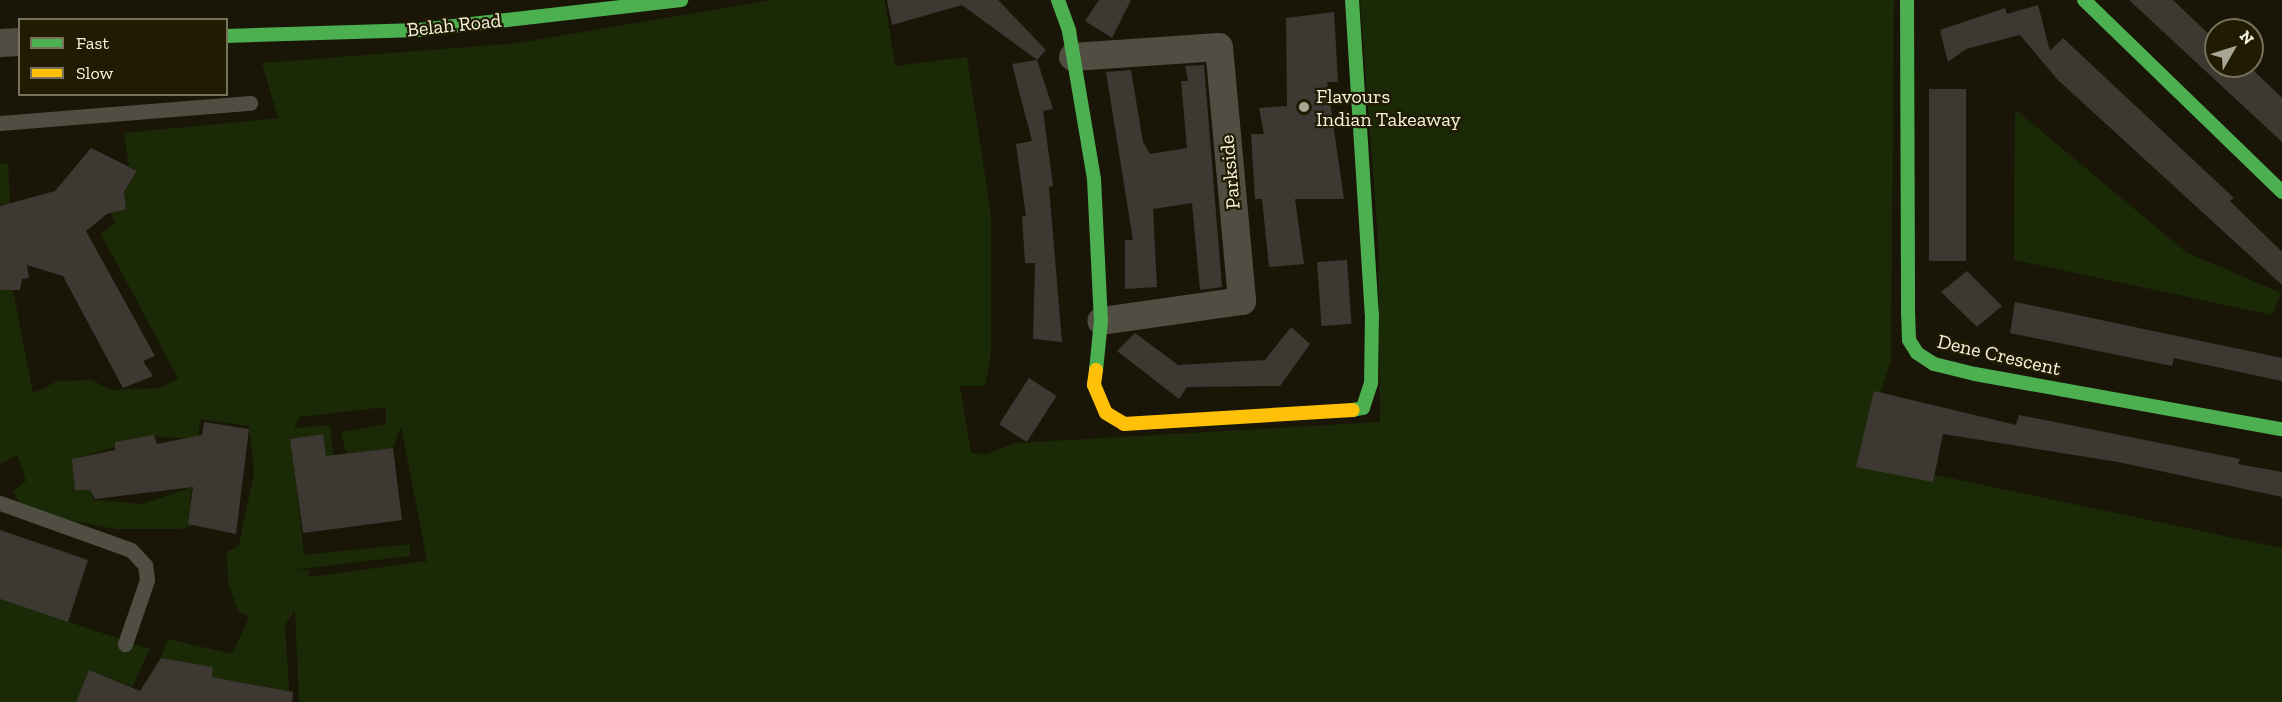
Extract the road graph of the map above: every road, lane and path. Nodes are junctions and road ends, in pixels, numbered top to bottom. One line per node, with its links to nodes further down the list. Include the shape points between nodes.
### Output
1 (681, 0): 6 (street, Belah Road, via 419,30)
2 (1058, 0): 9 (street)
3 (1352, 0): 13 (street, via 1372,314 1371,383 1363,408 1331,415 1124,424 1106,413 1097,399)
4 (1907, 0): 14 (street, Dene Crescent, via 1908,311 1909,340 1917,353 1934,364 1975,374)
5 (2084, 0): 12 (street)
6 (228, 36)
7 (18, 42): 8 (street)
8 (0, 43)
9 (1073, 57): 13 (street, via 1094,179); 13 (street, Parkside, via 1219,47 1242,301)
10 (250, 103): 11 (lane)
11 (0, 123)
12 (2282, 192)
13 (1101, 321)
14 (2282, 429)
15 (0, 503): 16 (lane, via 131,550 145,565 147,580)
16 (125, 644)

